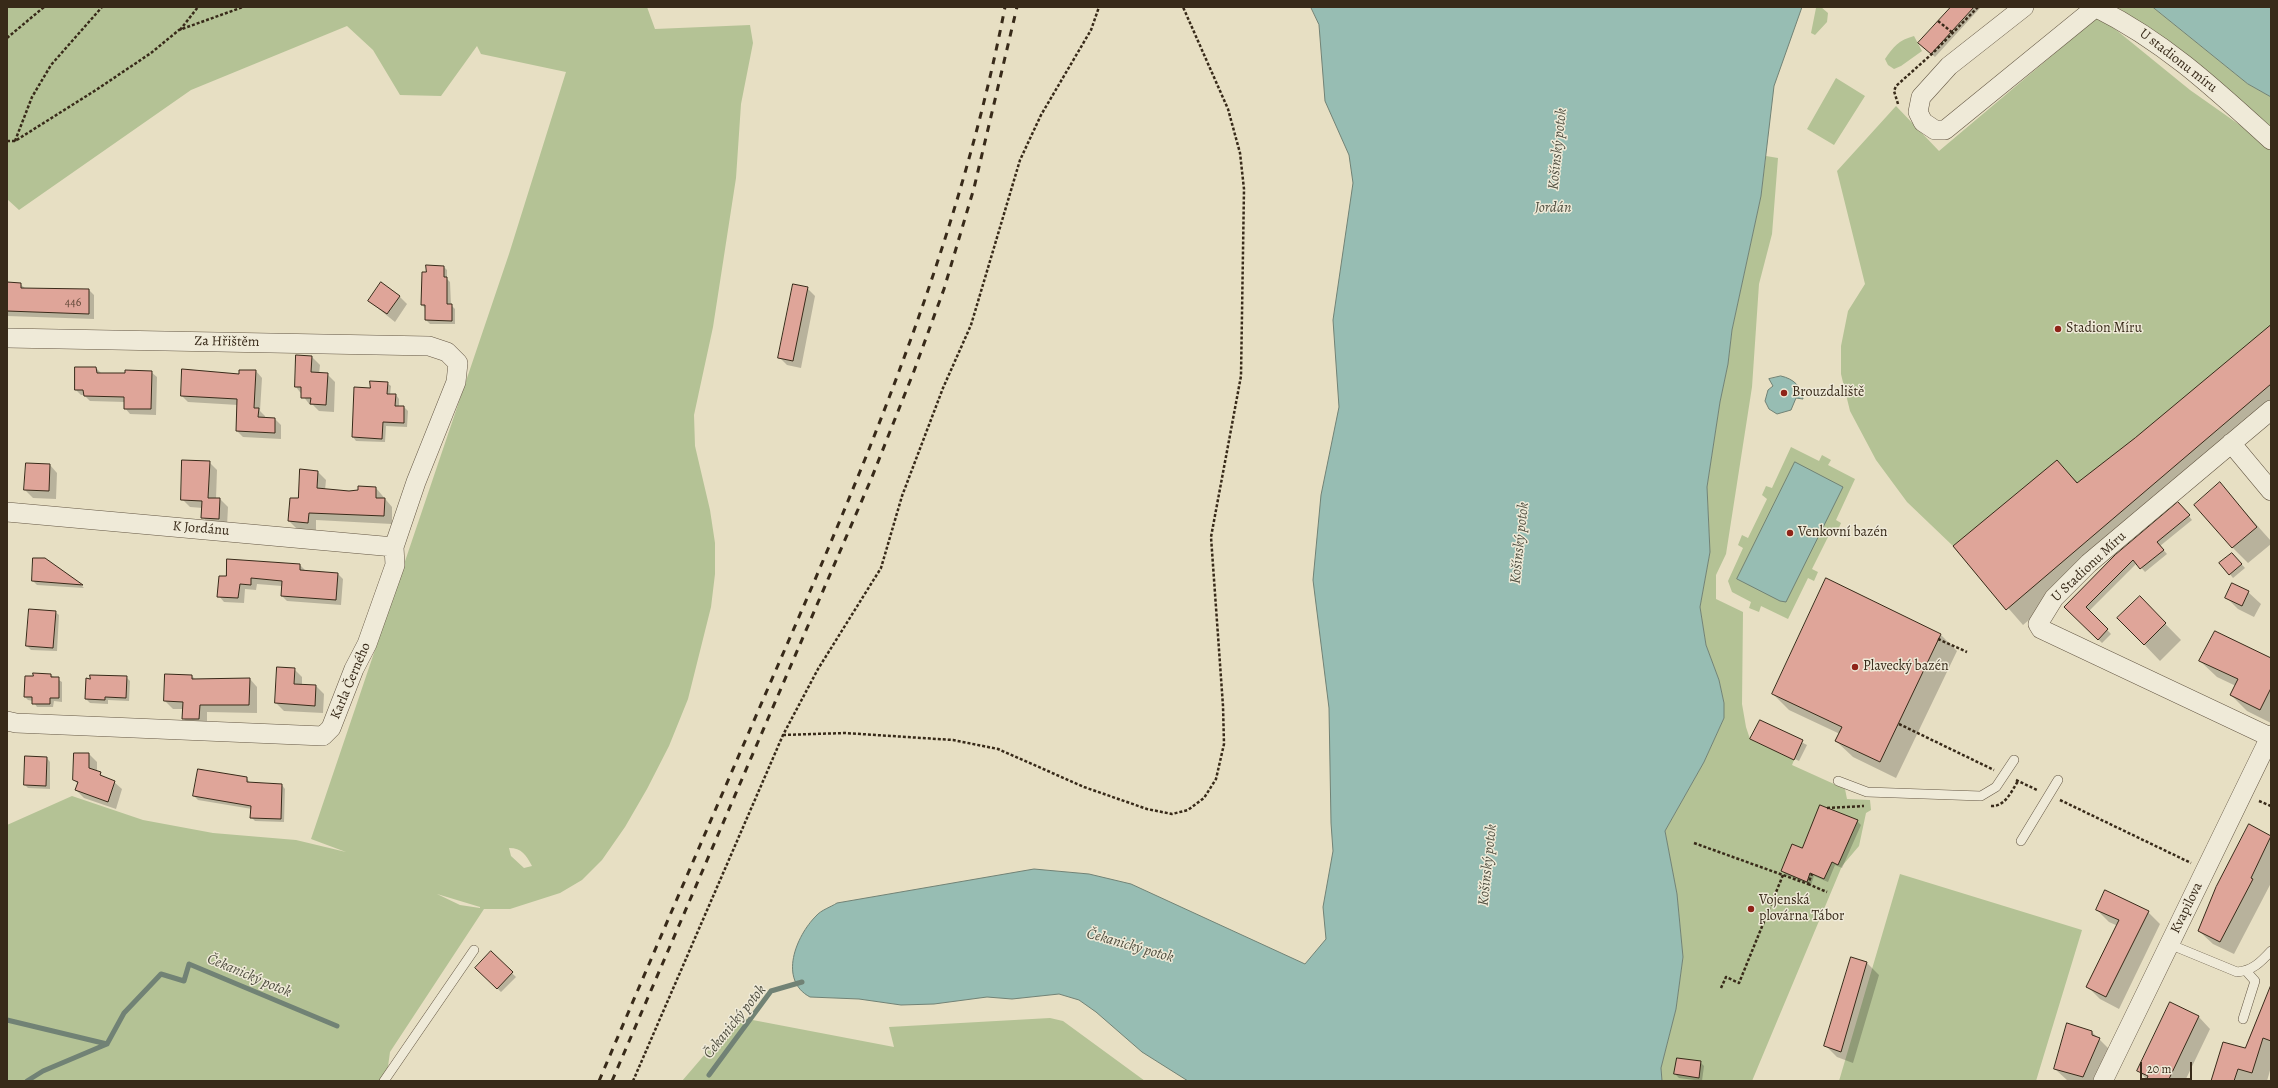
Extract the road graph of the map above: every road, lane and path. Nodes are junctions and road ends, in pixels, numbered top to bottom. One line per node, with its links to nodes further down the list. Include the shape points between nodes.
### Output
1 (44, 7): 13 (path)
2 (102, 7): 15 (path, via 51,65 32,97)
3 (198, 7): 11 (path)
4 (244, 7): 11 (path)
5 (1099, 7): 28 (path, via 1091,30 1041,115 1020,160 971,325 943,388 902,496 880,568 818,669)
6 (1183, 7): 28 (path, via 1228,109 1240,153 1244,189 1241,376 1211,537 1224,744 1216,779 1204,798 1188,810 1172,814 1147,809 1084,787 998,749 953,740 845,733)
7 (1978, 7): 12 (path)
8 (2024, 7): 9 (street, via 1949,66 1921,97 1918,112 1923,122 1936,130 1946,130)
9 (2096, 7): 16 (street, U stadionu míru, via 2135,28 2194,70)
10 (1938, 21): 12 (path)
11 (180, 30): 15 (path, via 96,90)
12 (1952, 33): 14 (path, via 1896,86 1894,91)
13 (7, 38)
14 (1898, 104)
15 (15, 140): 17 (path)
16 (2271, 140)
17 (7, 141)
18 (7, 338): 19 (street, Za Hřištěm, via 429,346)
19 (447, 352): 24 (street, Karla Černého, via 458,363 456,382 416,482)
20 (2271, 410): 21 (street, U Stadionu Míru)
21 (2231, 443): 22 (street); 29 (street, U Stadionu Míru, via 2089,563 2054,598 2038,624 2041,629)
22 (2271, 491)
23 (7, 512): 24 (street, K Jordánu)
24 (394, 547): 27 (street, Karla Černého, via 395,564 367,644 354,669 331,728 323,736)
25 (1938, 639): 26 (path)
26 (1967, 652)
27 (7, 721)
28 (783, 735): 50 (path)
29 (2271, 736): 43 (street, Kvapilova)
30 (2014, 760): 32 (lane, via 1996,787 1981,796 1867,792)
31 (2058, 780): 37 (lane)
32 (1838, 781)
33 (2256, 799): 35 (path)
34 (1870, 806): 36 (path)
35 (2271, 806)
36 (1827, 808)
37 (2021, 841)
38 (1694, 843): 40 (path)
39 (1812, 874): 41 (path)
40 (1783, 875): 41 (path); 47 (path, via 1739,982 1726,977)
41 (1808, 884): 42 (path)
42 (1826, 892)
43 (2169, 944): 46 (lane, via 2237,972); 51 (street, Kvapilova)
44 (474, 950): 49 (lane)
45 (2271, 951): 46 (lane)
46 (2248, 972): 48 (lane, via 2255,981)
47 (1721, 988)
48 (2243, 1020)
49 (384, 1081)
50 (633, 1081)
51 (2103, 1081)

